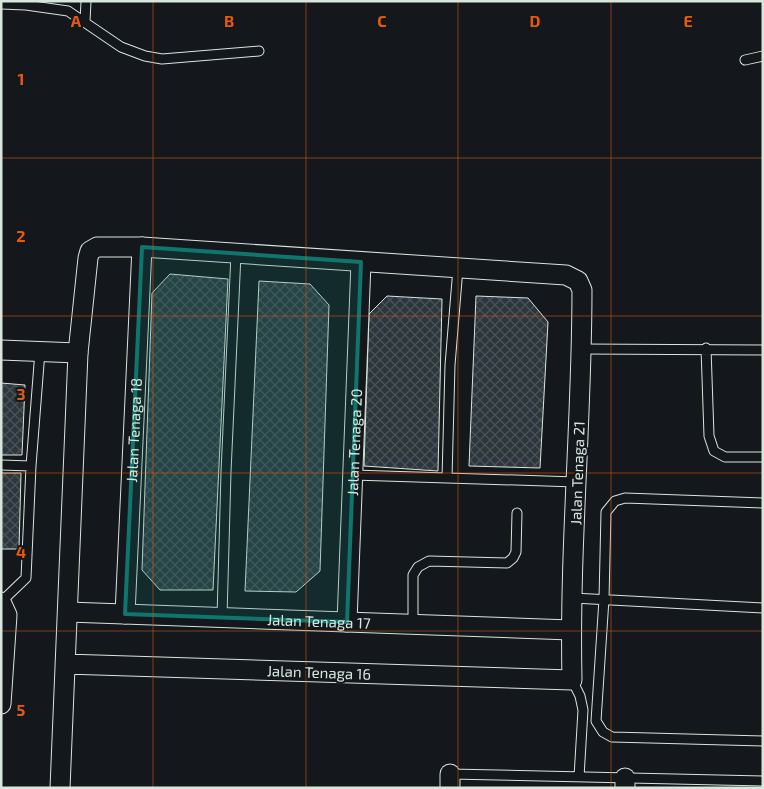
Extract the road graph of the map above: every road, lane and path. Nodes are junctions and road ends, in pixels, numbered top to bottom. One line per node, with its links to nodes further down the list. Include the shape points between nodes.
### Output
1 (86, 1): 3 (lane)
2 (1, 4): 3 (lane, via 68,11)
3 (85, 22): 4 (lane, via 121,47 162,59)
4 (259, 51)
5 (763, 56): 6 (lane)
6 (745, 60)
7 (142, 247): 8 (street); 16 (street, via 97,247 90,251); 30 (street, Jalan Tenaga 18)
8 (236, 254): 9 (street); 31 (lane)
9 (361, 262): 10 (street); 20 (street, Jalan Tenaga 20)
10 (458, 268): 12 (street, Jalan Tenaga 21, via 566,275 578,281 582,290); 21 (lane, via 450,365)
11 (706, 348): 12 (lane); 14 (lane); 17 (lane, via 709,436 714,451 725,457)
12 (582, 349): 22 (street, Jalan Tenaga 21)
13 (1, 350): 15 (street)
14 (763, 350)
15 (40, 351): 16 (street); 19 (lane)
16 (78, 352): 29 (street)
17 (763, 457)
18 (1, 465): 19 (lane)
19 (31, 466): 27 (lane, via 26,578)
20 (353, 475): 21 (lane); 32 (street, Jalan Tenaga 20)
21 (447, 478): 22 (lane)
22 (576, 482): 25 (street, Jalan Tenaga 21)
23 (763, 503): 26 (lane, via 625,498 615,501 606,512)
24 (517, 514): 33 (lane, via 516,552 507,563 429,561 418,567 413,575)
25 (573, 598): 26 (lane); 34 (street, Jalan Tenaga 21)
26 (604, 599): 28 (lane); 38 (lane, via 596,721 603,732 612,737)
27 (1, 602): 37 (street, via 7,615)
28 (763, 608)
29 (68, 612): 30 (street, Jalan Tenaga 17); 35 (street)
30 (125, 614): 31 (street, Jalan Tenaga 17)
31 (222, 618): 32 (street, Jalan Tenaga 17)
32 (347, 622): 33 (street, Jalan Tenaga 17)
33 (412, 624): 34 (street, Jalan Tenaga 17)
34 (571, 630): 36 (street, Jalan Tenaga 21)
35 (65, 664): 36 (street, Jalan Tenaga 16); 43 (street)
36 (572, 680): 39 (lane, via 583,710)
37 (1, 704)
38 (763, 741)
39 (578, 777): 40 (lane); 42 (lane)
40 (450, 781)
41 (763, 781): 42 (lane)
42 (625, 783)
43 (60, 788)

